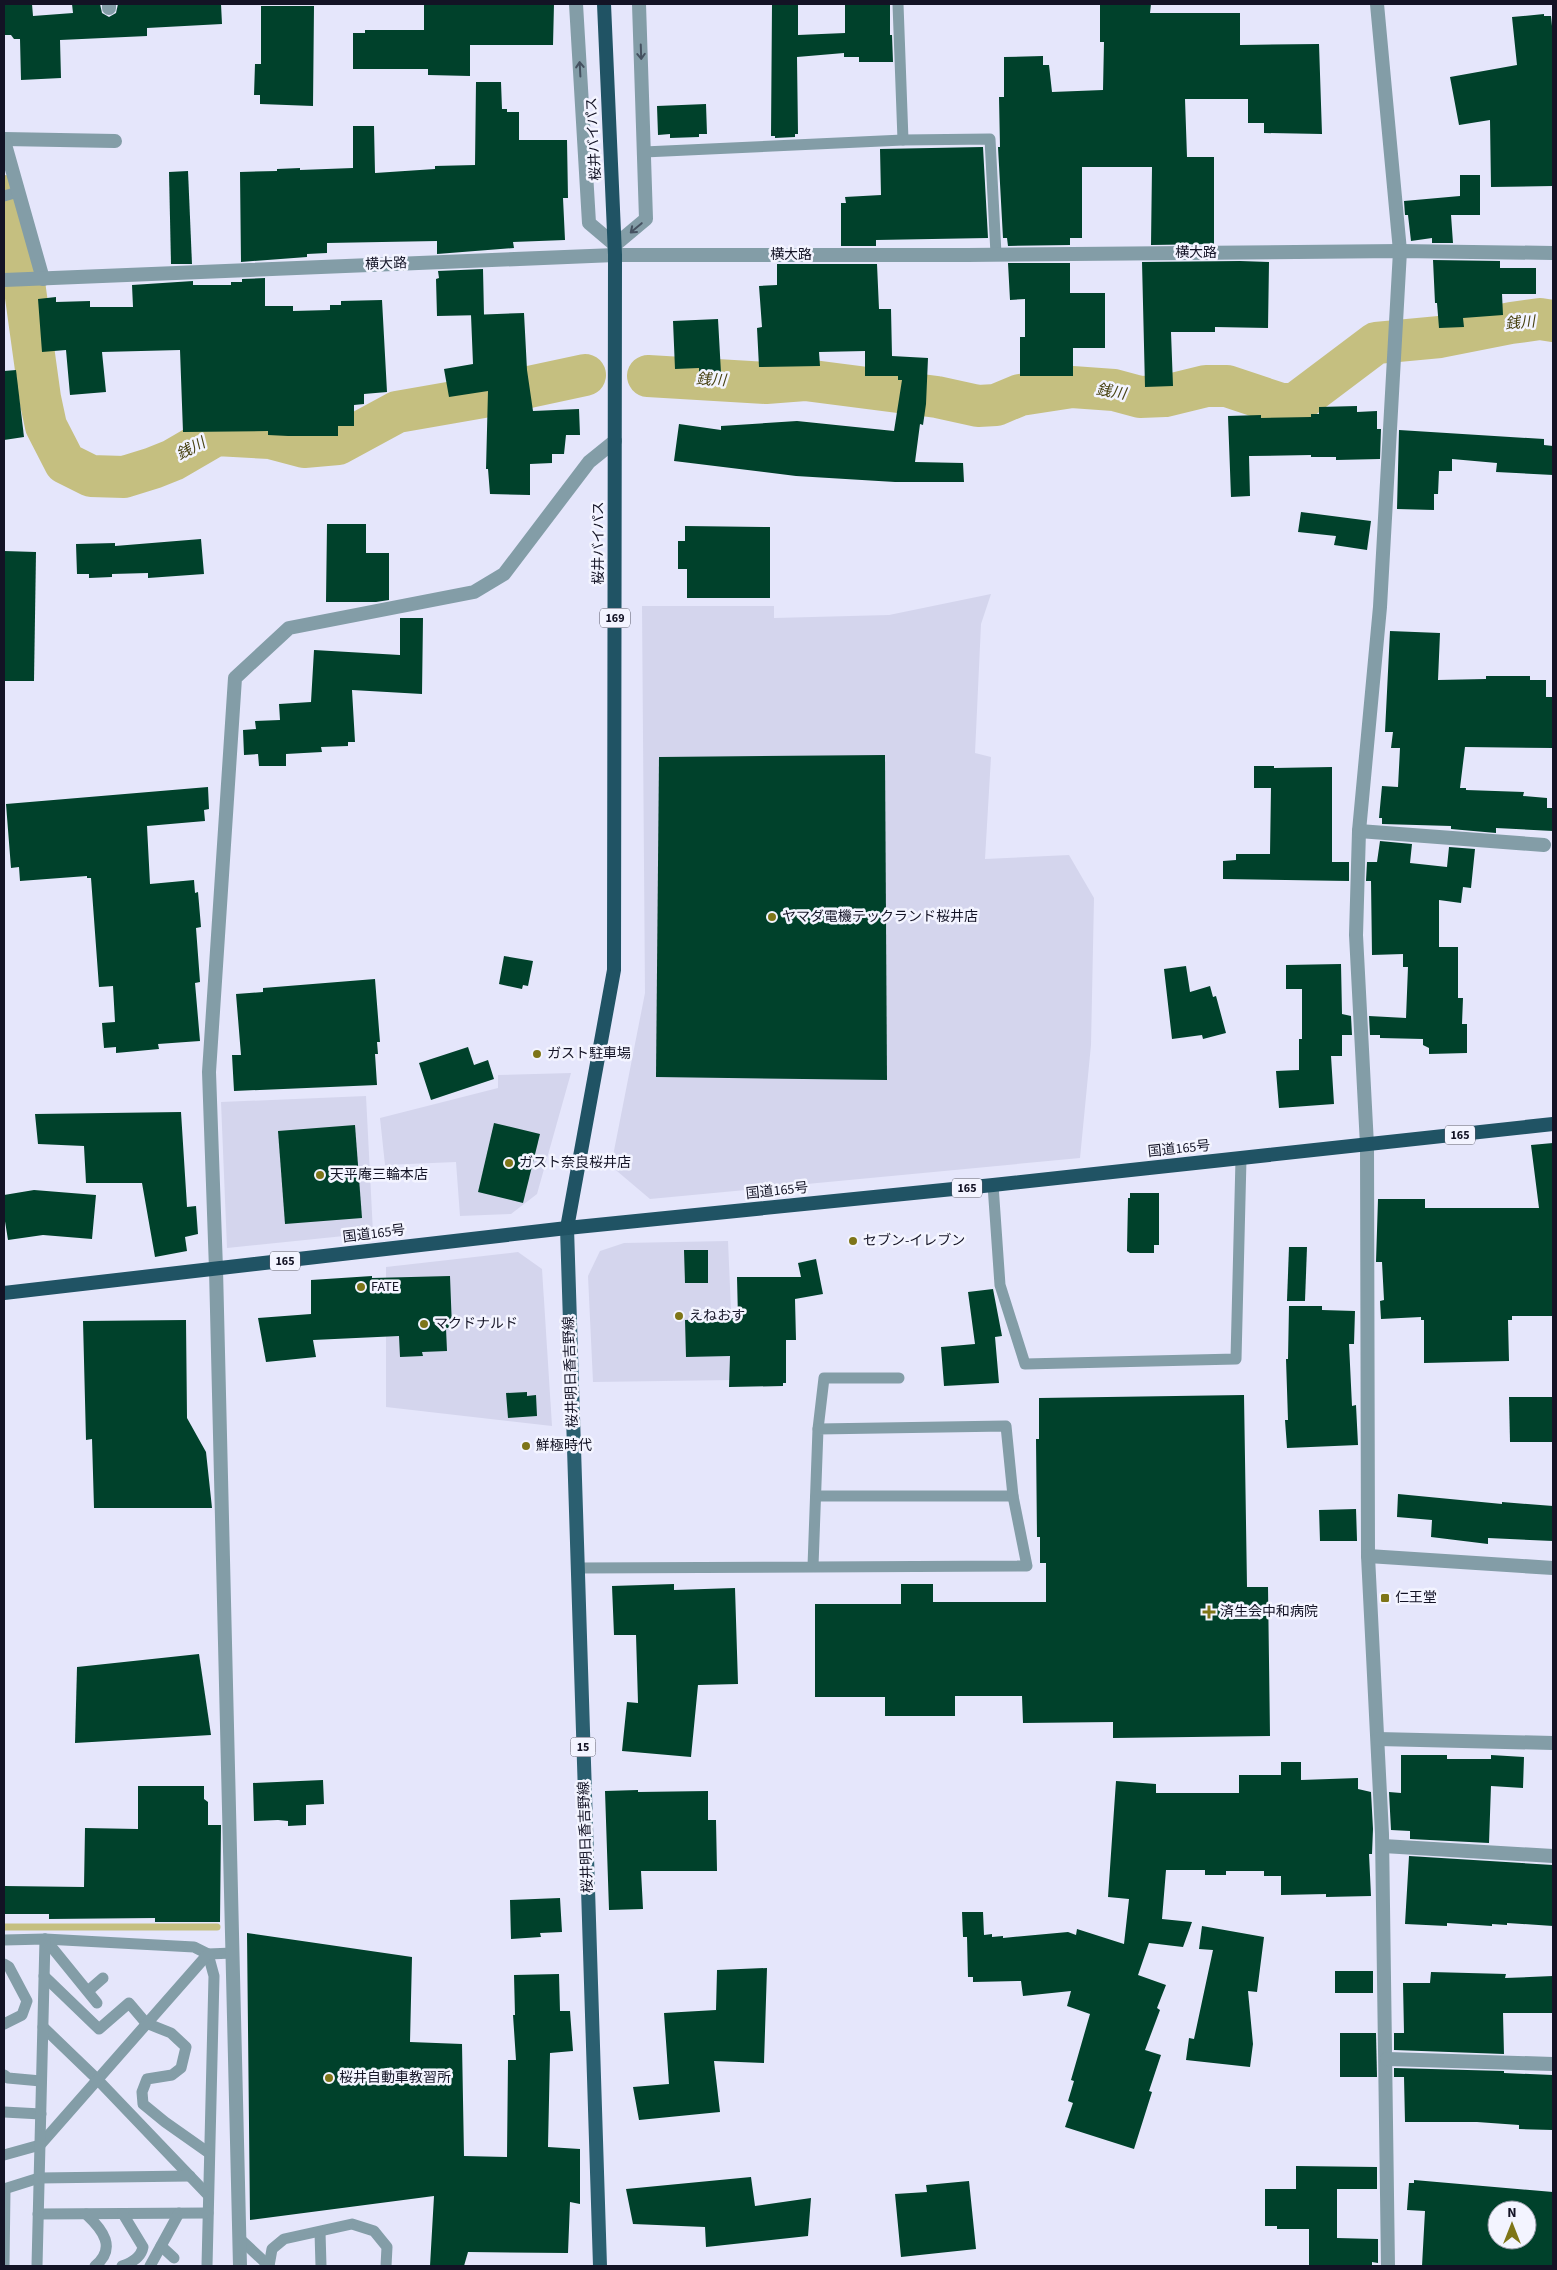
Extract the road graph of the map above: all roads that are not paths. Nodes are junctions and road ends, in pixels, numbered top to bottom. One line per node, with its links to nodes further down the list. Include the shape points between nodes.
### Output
1 (576, 4): 11 (street, one-way to 1, via 589,223)
2 (604, 4): 11 (highway, 桜井バイパス / 169)
3 (639, 4): 9 (street, one-way to 9)
4 (898, 4): 7 (lane)
5 (1377, 4): 12 (street)
6 (4, 140): 8 (street); 10 (street)
7 (903, 140): 9 (lane); 14 (lane, via 990,139)
8 (115, 141)
9 (644, 152): 11 (street, one-way to 11, via 646,219)
10 (10, 194): 15 (street)
11 (615, 250): 14 (street, 横大路); 15 (street, 横大路); 16 (highway, 桜井バイパス / 169)
12 (1400, 251): 13 (street, 横大路); 14 (street, 横大路); 17 (street, via 1380,607)
13 (1553, 253)
14 (996, 254)
15 (23, 280)
16 (615, 442): 23 (highway, 桜井バイパス / 169, via 614,970); 24 (street, via 589,462 504,574 474,592 289,628 235,678 209,1072)
17 (1359, 831): 18 (street); 20 (street, via 1356,936)
18 (1544, 845)
19 (1553, 1124): 20 (highway, 国道165号 / 165)
20 (1367, 1145): 21 (highway, 国道165号 / 165); 30 (street)
21 (1241, 1159): 22 (highway, 国道165号 / 165); 22 (lane, via 1236,1359 1025,1364 1000,1285)
22 (993, 1185): 23 (highway, 国道165号 / 165)
23 (567, 1228): 24 (highway, 国道165号 / 165); 32 (main road, 桜井明日香吉野線 / 15)
24 (216, 1268): 25 (highway, 国道165号 / 165); 40 (street)
25 (4, 1294)
26 (899, 1378): 27 (lane, via 824,1378)
27 (818, 1429): 28 (lane); 29 (lane, via 1006,1426)
28 (816, 1496): 29 (lane); 31 (lane)
29 (1013, 1496): 31 (lane, via 1027,1566)
30 (1368, 1556): 33 (street); 34 (street)
31 (813, 1566): 32 (lane)
32 (578, 1568): 83 (main road, 桜井明日香吉野線 / 15)
33 (1553, 1568)
34 (1378, 1740): 35 (street); 36 (street)
35 (1553, 1743)
36 (1383, 1846): 37 (street); 50 (street)
37 (1553, 1856)
38 (45, 1939): 39 (lane); 41 (lane, via 194,1947); 43 (lane); 45 (lane)
39 (4, 1940)
40 (232, 1953): 41 (lane); 70 (street)
41 (208, 1954): 48 (lane); 58 (lane, via 214,1976)
42 (4, 1964): 47 (lane, via 9,1967 27,2001 22,2015)
43 (44, 1976): 48 (lane, via 99,2029 129,2003); 49 (lane)
44 (103, 1978): 45 (lane)
45 (88, 1991): 46 (lane)
46 (97, 2003)
47 (4, 2024)
48 (146, 2024): 53 (lane); 58 (lane, via 170,2033 186,2047 181,2068 172,2075 148,2079 142,2092 143,2104)
49 (43, 2028): 53 (lane); 54 (lane)
50 (1386, 2058): 51 (street); 84 (street)
51 (1553, 2064)
52 (4, 2075): 54 (lane)
53 (97, 2079): 57 (lane); 60 (lane)
54 (41, 2081): 56 (lane)
55 (4, 2112): 56 (lane)
56 (41, 2114): 57 (lane)
57 (40, 2145): 59 (lane); 61 (lane)
58 (210, 2153): 63 (lane)
59 (4, 2155)
60 (190, 2176): 61 (lane); 63 (lane)
61 (39, 2178): 62 (lane); 66 (lane)
62 (5, 2189): 73 (lane)
63 (208, 2195): 65 (lane)
64 (180, 2213): 65 (lane); 68 (lane); 71 (lane)
65 (208, 2213): 78 (lane)
66 (38, 2214): 67 (lane); 74 (lane)
67 (86, 2214): 68 (lane); 75 (lane, via 105,2239 104,2259)
68 (123, 2214): 76 (lane, via 142,2247 142,2253)
69 (320, 2232): 80 (lane, via 284,2239 272,2249); 81 (lane); 82 (lane, via 352,2224 374,2232 387,2247)
70 (240, 2238): 79 (street); 80 (lane)
71 (161, 2246): 72 (lane); 77 (lane)
72 (174, 2258)
73 (4, 2266)
74 (37, 2266)
75 (95, 2266)
76 (122, 2266)
77 (150, 2266)
78 (207, 2266)
79 (240, 2266)
80 (269, 2266)
81 (321, 2266)
82 (386, 2266)
83 (600, 2266)
84 (1388, 2266)

